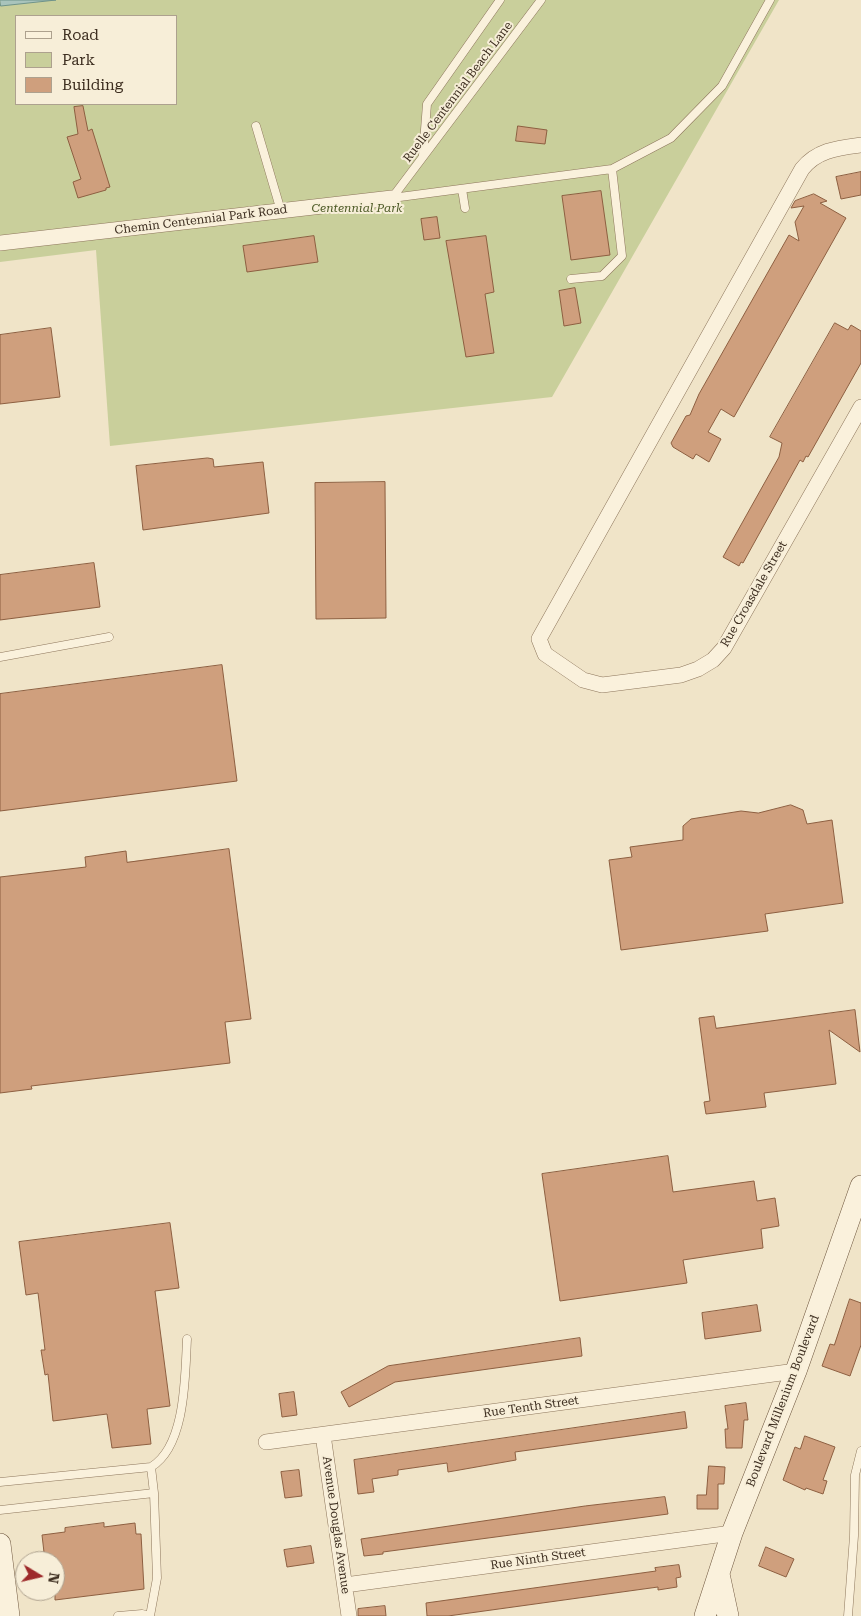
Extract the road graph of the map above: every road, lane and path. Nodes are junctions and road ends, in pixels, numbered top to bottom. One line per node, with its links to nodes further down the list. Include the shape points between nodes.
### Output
1 (500, 0): 6 (lane, via 427,104)
2 (541, 0): 6 (lane, Ruelle Centennial Beach Lane)
3 (770, 0): 7 (lane, Chemin Centennial Park Road, via 722,86 671,138)
4 (256, 126): 11 (lane)
5 (861, 145): 14 (street, Rue Croasdale Street, via 834,148 810,159 802,169 539,639 546,654 583,680 602,685 681,675 713,660 724,648)
6 (423, 156): 9 (lane, Ruelle Centennial Beach Lane)
7 (612, 169): 8 (lane, Chemin Centennial Park Road); 13 (lane, via 622,256 602,276)
8 (462, 188): 9 (lane, Chemin Centennial Park Road); 10 (lane)
9 (392, 198): 11 (street, Chemin Centennial Park Road)
10 (465, 208)
11 (281, 211): 12 (street, Chemin Centennial Park Road)
12 (0, 243)
13 (571, 279)
14 (861, 407)
15 (110, 637): 16 (lane)
16 (0, 656)
17 (861, 1186): 19 (main road, Boulevard Millenium Boulevard)
18 (187, 1339): 23 (lane, via 185,1381 176,1432 167,1453)
19 (796, 1371): 20 (street, Rue Tenth Street); 28 (main road, Boulevard Millenium Boulevard)
20 (323, 1435): 21 (street, Rue Tenth Street); 33 (street, Avenue Douglas Avenue)
21 (266, 1442)
22 (861, 1451): 25 (lane, via 856,1469)
23 (151, 1467): 24 (lane); 26 (lane)
24 (0, 1482)
25 (858, 1488): 30 (lane)
26 (154, 1493): 27 (lane); 37 (lane, via 157,1578)
27 (0, 1510)
28 (732, 1533): 32 (main road, Boulevard Millenium Boulevard); 33 (street, Rue Ninth Street)
29 (0, 1544): 34 (main road)
30 (852, 1555): 31 (lane); 41 (lane)
31 (861, 1557)
32 (719, 1574): 39 (main road); 40 (main road, Boulevard Millenium Boulevard)
33 (345, 1585): 38 (street, Avenue Douglas Avenue)
34 (3, 1594): 35 (main road)
35 (9, 1616)
36 (118, 1616): 37 (lane)
37 (150, 1616)
38 (349, 1616)
39 (705, 1616)
40 (728, 1616)
41 (848, 1616)

